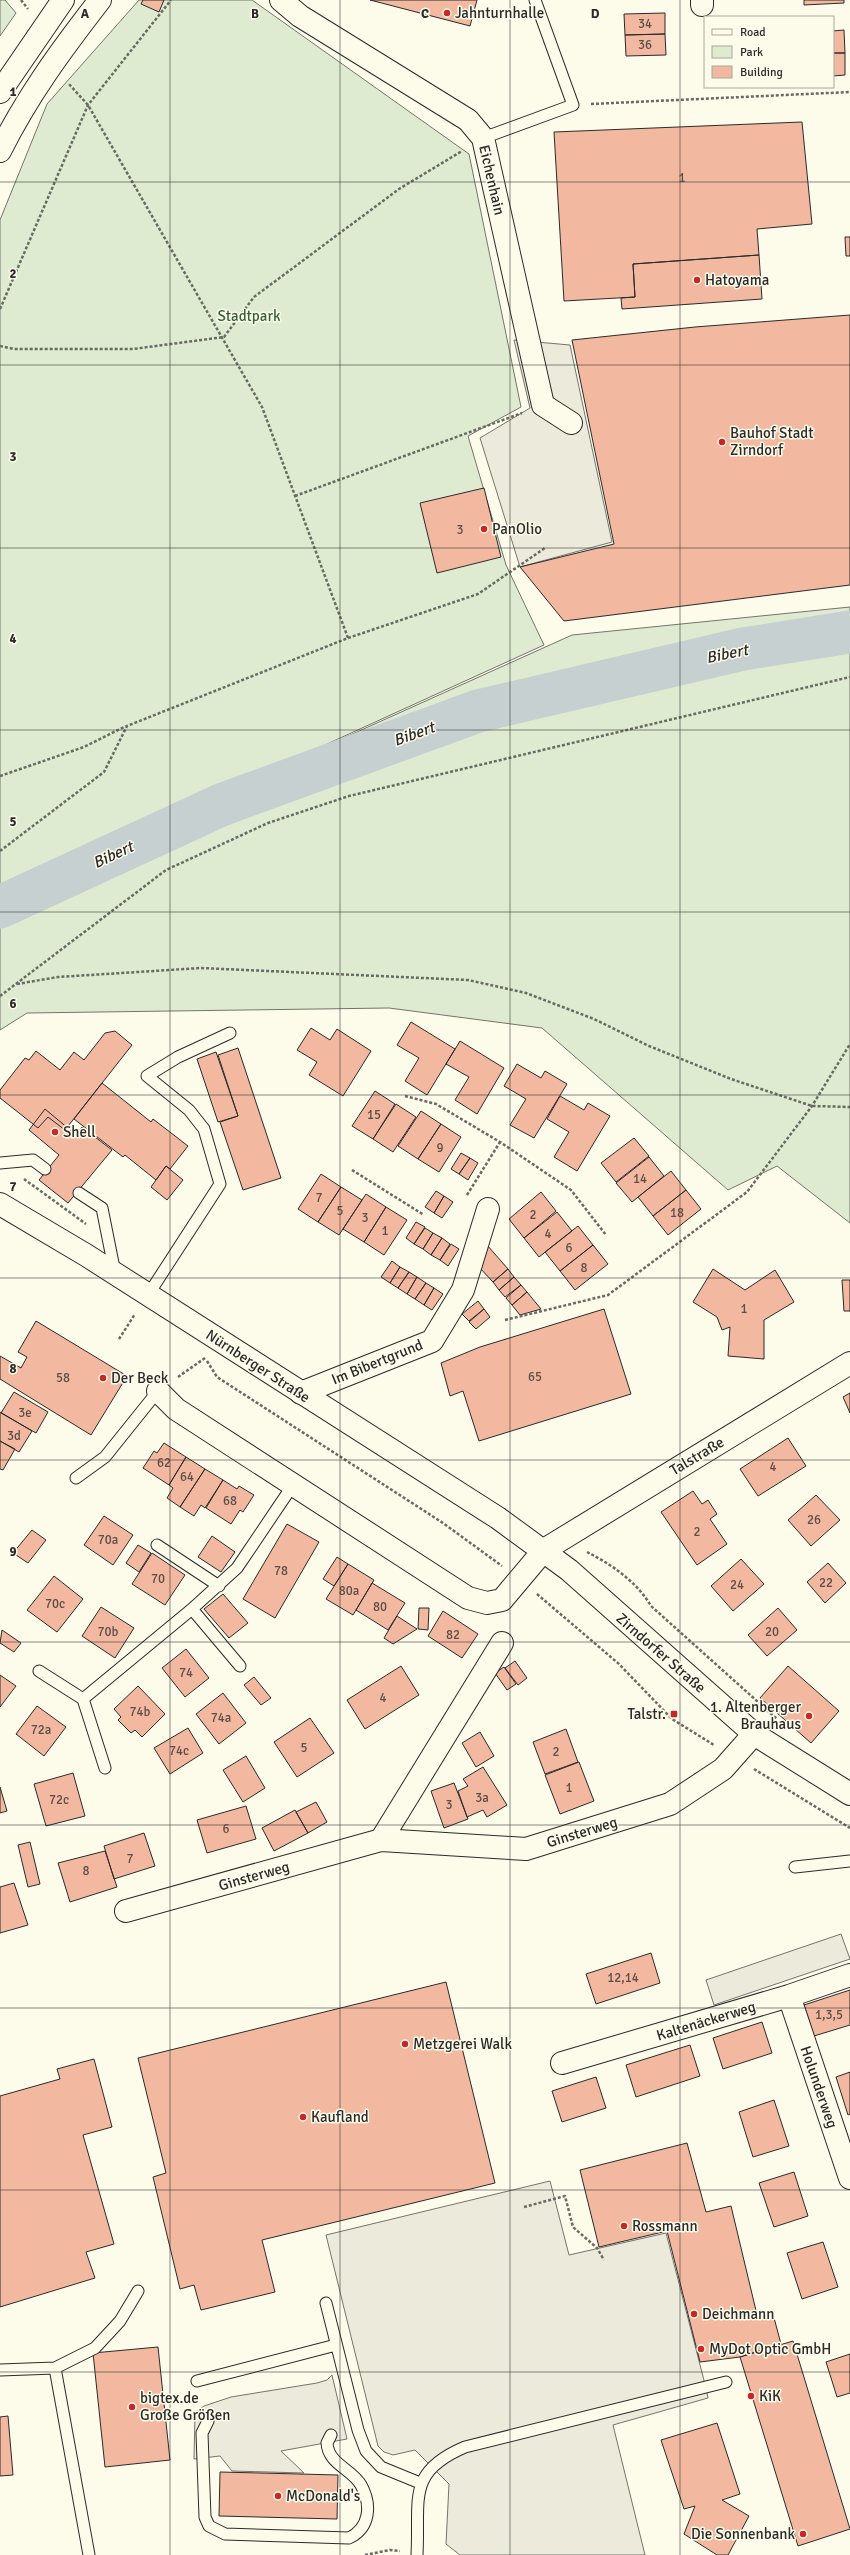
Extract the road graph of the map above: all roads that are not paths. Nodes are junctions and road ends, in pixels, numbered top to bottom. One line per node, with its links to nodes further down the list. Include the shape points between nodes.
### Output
1 (63, 0): 5 (street, via 42,27)
2 (100, 0): 7 (street, via 50,64)
3 (281, 0): 6 (street, Eichenhain, via 300,16 468,120)
4 (535, 0): 6 (lane, via 574,105)
5 (0, 92)
6 (483, 138): 8 (street, Eichenhain, via 543,405)
7 (0, 151)
8 (571, 423)
9 (230, 1033): 17 (lane, via 178,1057 147,1076 189,1110 204,1129 220,1184)
10 (0, 1163): 11 (lane, via 33,1160)
11 (45, 1169)
12 (79, 1193): 16 (lane, via 102,1208)
13 (0, 1194): 14 (street, Nürnberger Straße)
14 (9, 1209): 16 (street, Nürnberger Straße)
15 (488, 1209): 20 (street, Im Bibertgrund, via 463,1290 432,1341)
16 (115, 1274): 17 (street, Nürnberger Straße)
17 (148, 1295): 20 (street, Nürnberger Straße)
18 (850, 1363): 25 (street, Talstraße)
19 (158, 1391): 21 (lane, via 105,1457); 22 (street, via 176,1409)
20 (301, 1393): 23 (street, Nürnberger Straße)
21 (76, 1478)
22 (293, 1484): 25 (street, via 468,1598 486,1602 502,1600); 26 (lane, via 237,1568)
23 (498, 1518): 25 (street, Zirndorfer Straße)
24 (157, 1545): 26 (lane)
25 (544, 1550): 32 (street, Zirndorfer Straße)
26 (219, 1586): 27 (lane)
27 (192, 1609): 29 (lane); 31 (lane)
28 (502, 1643): 35 (street)
29 (240, 1666)
30 (39, 1671): 31 (lane)
31 (82, 1699): 33 (lane)
32 (754, 1734): 34 (street, Zirndorfer Straße); 35 (street, Ginsterweg, via 724,1769 670,1804 526,1849)
33 (105, 1768)
34 (850, 1794)
35 (381, 1840): 38 (street, Ginsterweg)
36 (850, 1861): 37 (lane)
37 (795, 1867)
38 (126, 1911)
39 (850, 1975): 40 (street, Kaltenäckerweg)
40 (789, 1996): 41 (street, Kaltenäckerweg); 42 (street, Holunderweg)
41 (562, 2063)
42 (850, 2178)
43 (138, 2291): 46 (lane, via 120,2321 95,2348)
44 (326, 2303): 45 (lane)
45 (336, 2345): 48 (lane); 52 (lane, via 366,2451 382,2467)
46 (55, 2368): 47 (lane); 53 (lane)
47 (0, 2370)
48 (197, 2381)
49 (726, 2382): 52 (lane, via 465,2447 435,2462)
50 (208, 2422): 51 (lane, via 202,2433 205,2517 209,2526 225,2534 349,2538 358,2534 368,2516 367,2500 362,2486 355,2477 330,2454 327,2443)
51 (331, 2435)
52 (420, 2483): 54 (lane)
53 (89, 2555)
54 (417, 2555)

